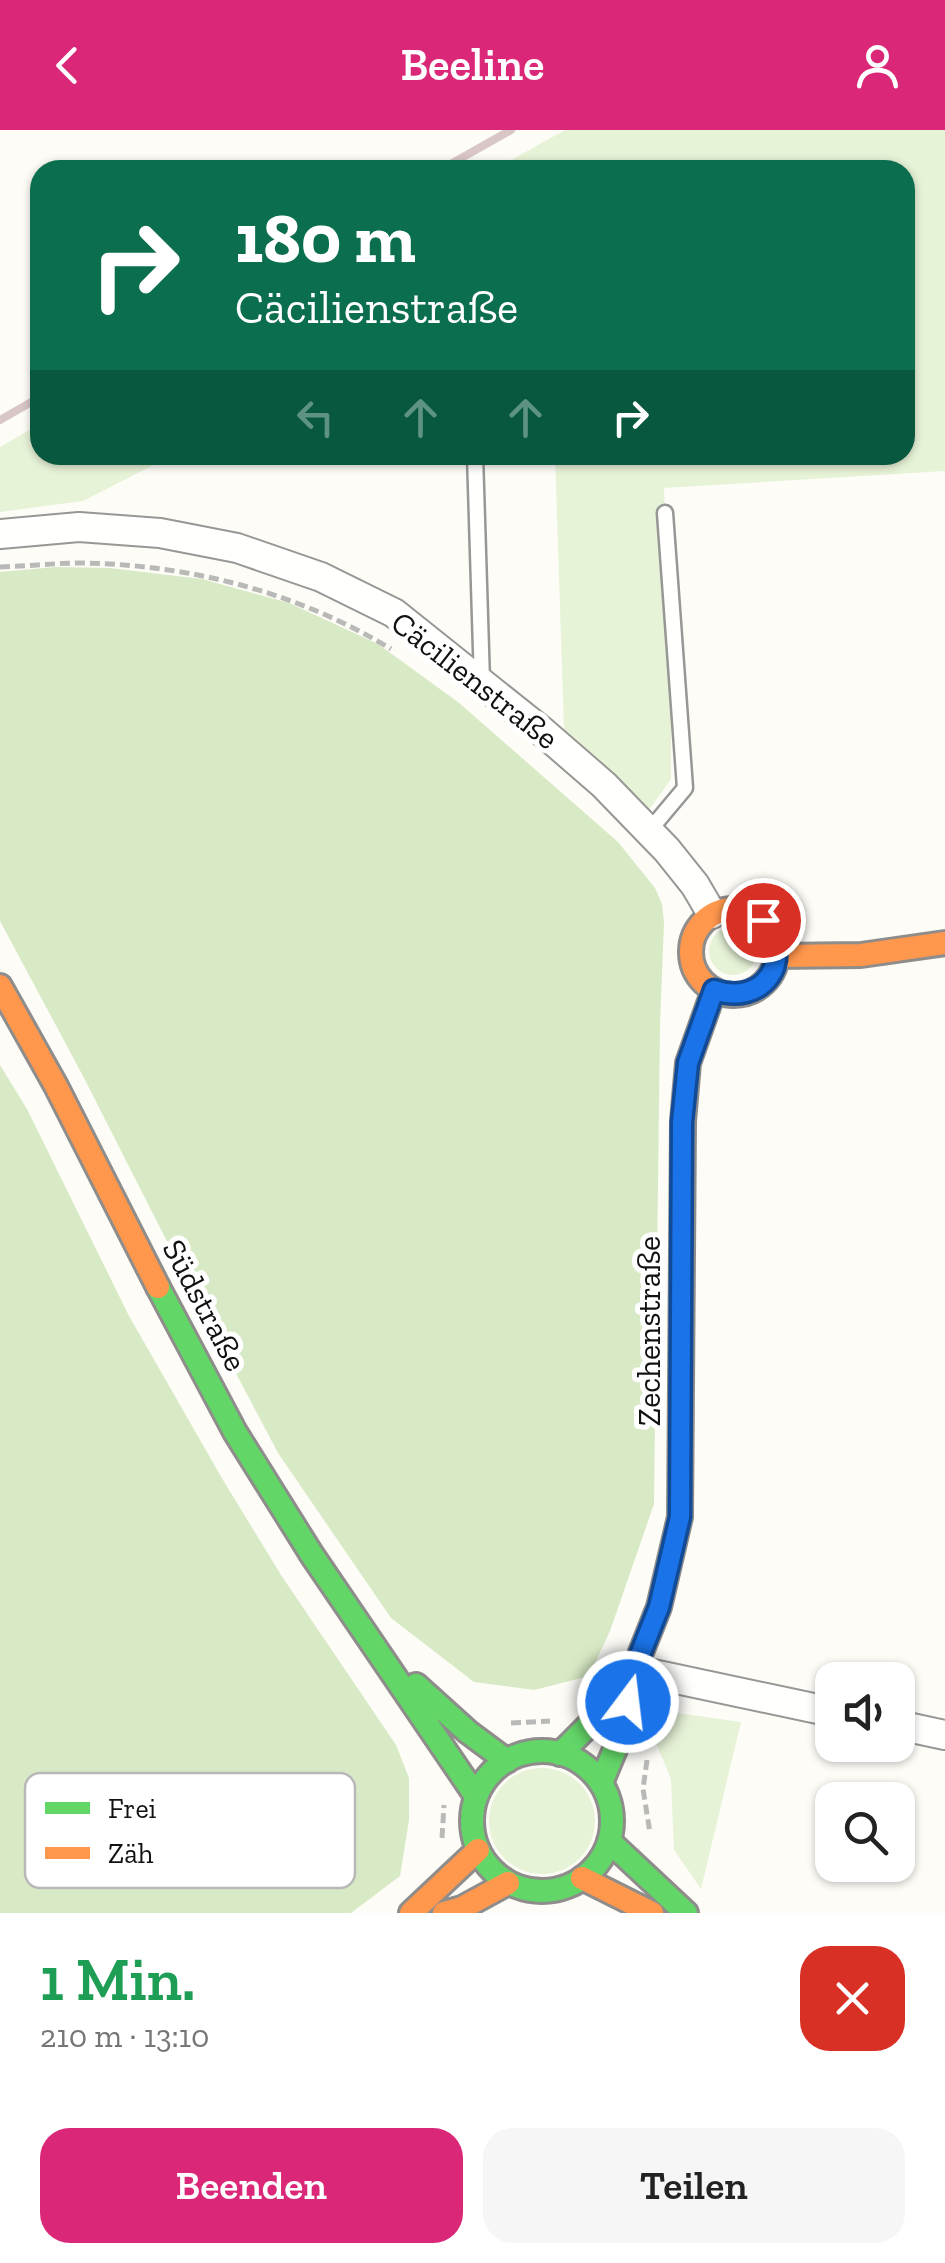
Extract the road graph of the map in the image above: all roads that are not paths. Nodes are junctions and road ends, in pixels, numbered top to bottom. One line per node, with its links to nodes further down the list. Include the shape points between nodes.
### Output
1 (474, 465): 4 (lane)
2 (665, 514): 5 (lane, via 686,788)
3 (0, 534): 4 (street, Cäcilienstraße, via 79,527 160,532 237,548 321,577 394,613)
4 (482, 683): 5 (street, Cäcilienstraße, via 604,785)
5 (648, 831): 6 (street, Cäcilienstraße)
6 (712, 914): 8 (main road, via 752,912 771,930); 10 (main road, via 696,930 690,952 697,974)
7 (945, 944): 8 (main road)
8 (777, 956): 10 (main road, via 754,990)
9 (0, 986): 11 (main road, Südstraße, via 235,1432)
10 (714, 990): 12 (main road, Zechenstraße, via 688,1063 682,1122 680,1517 659,1607)
11 (370, 1643): 17 (main road, Südstraße); 19 (main road, Südstraße)
12 (634, 1670): 13 (street); 16 (main road, Zechenstraße); 18 (main road, Zechenstraße, via 621,1735)
13 (815, 1708)
14 (915, 1729): 15 (street)
15 (945, 1735)
16 (560, 1754): 17 (main road, via 533,1752); 18 (main road)
17 (508, 1760): 19 (main road)
18 (601, 1783): 20 (main road, via 611,1811)
19 (476, 1796): 21 (main road, via 472,1824)
20 (609, 1841): 22 (main road); 27 (main road)
21 (478, 1850): 23 (main road); 24 (main road)
22 (582, 1878): 23 (main road, via 540,1891); 26 (main road)
23 (508, 1883): 25 (main road)
24 (411, 1913)
25 (444, 1913)
26 (652, 1913)
27 (686, 1913)

